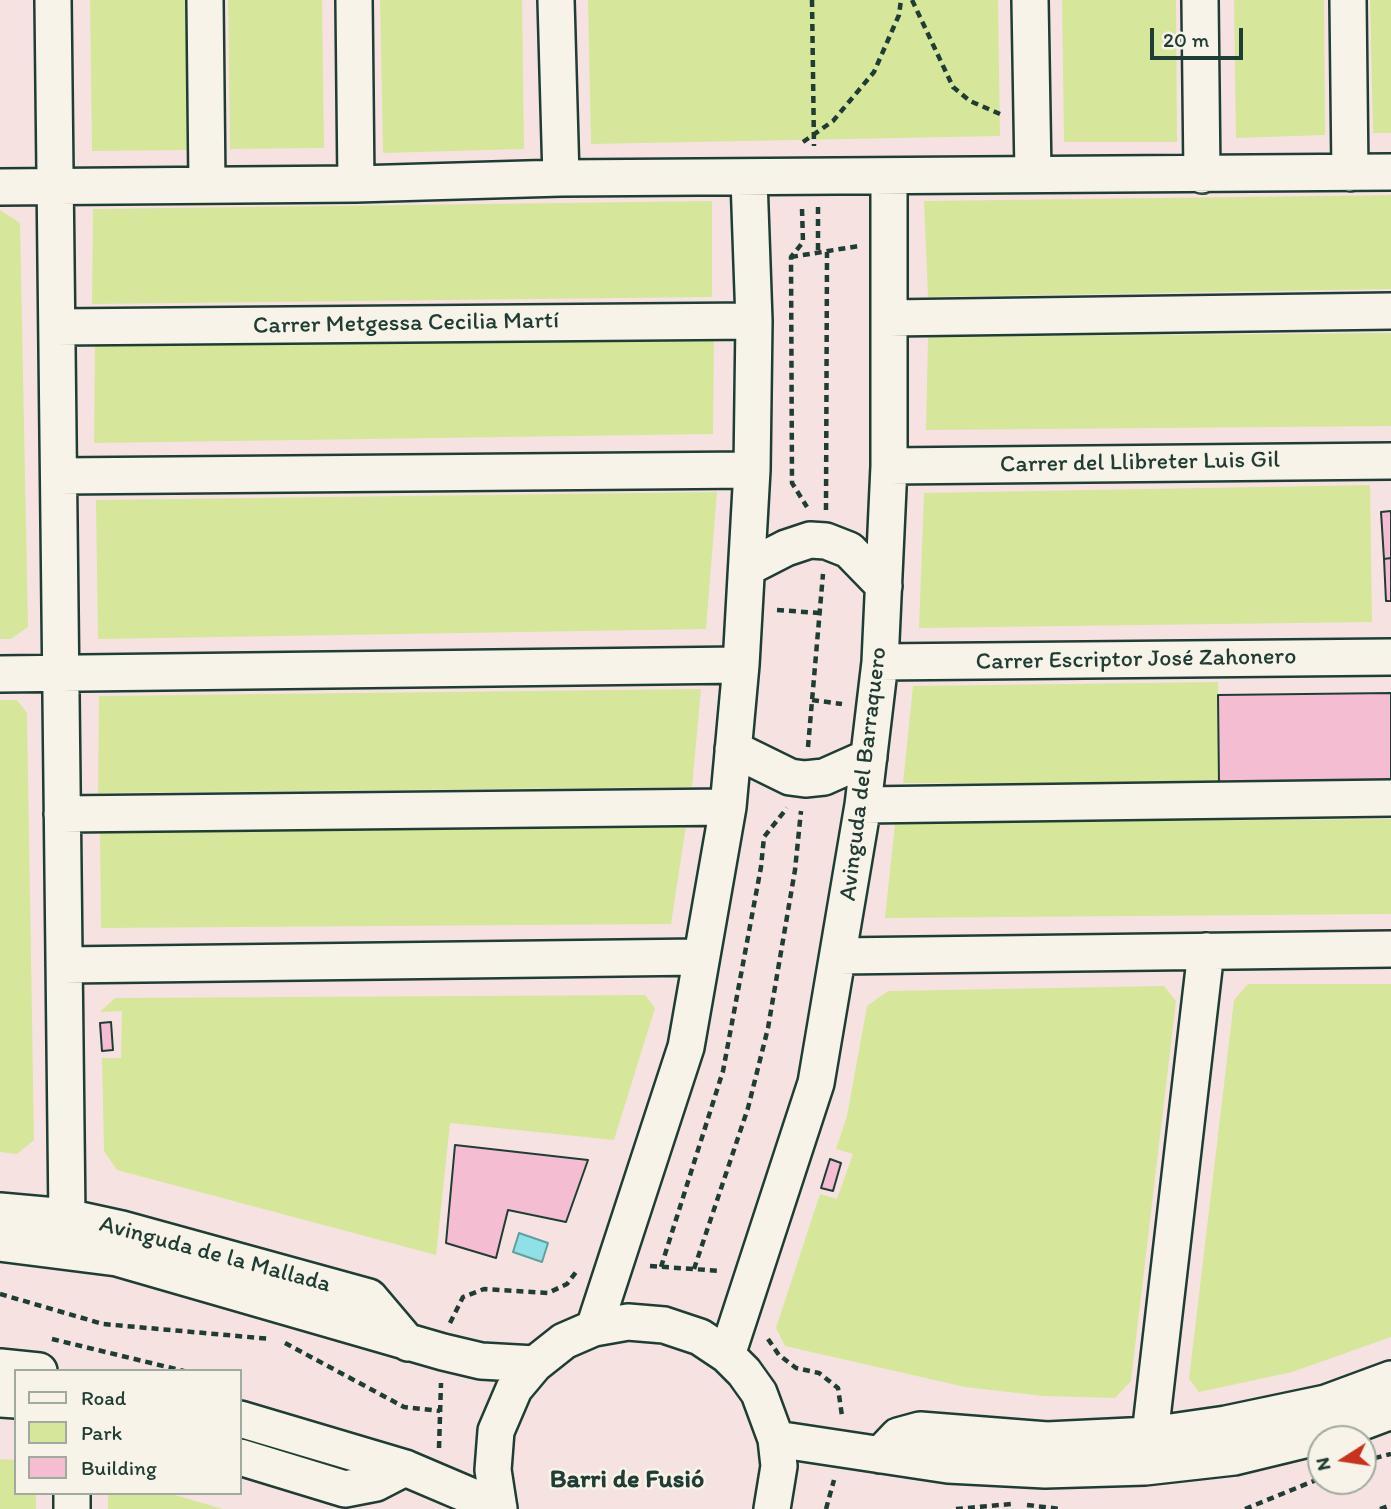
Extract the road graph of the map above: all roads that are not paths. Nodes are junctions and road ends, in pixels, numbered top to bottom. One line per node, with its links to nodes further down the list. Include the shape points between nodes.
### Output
1 (53, 0): 17 (street)
2 (205, 0): 16 (street)
3 (354, 0): 15 (street)
4 (556, 0): 13 (street)
5 (1030, 0): 9 (street)
6 (1200, 0): 11 (street)
7 (1348, 0): 10 (street)
8 (1391, 172): 10 (street)
9 (1033, 173): 11 (street); 12 (street)
10 (1350, 173): 11 (street)
11 (1202, 175)
12 (889, 176): 14 (street); 20 (street, Avinguda del Barraquero)
13 (561, 178): 14 (street); 15 (street)
14 (749, 179): 21 (street)
15 (356, 184): 16 (street)
16 (207, 185): 17 (street)
17 (55, 186): 18 (street); 22 (street)
18 (0, 187)
19 (1391, 311): 20 (street)
20 (889, 318): 24 (street, Avinguda del Barraquero)
21 (754, 321): 22 (street, Carrer Metgessa Cecilia Martí); 25 (street)
22 (57, 327): 26 (street)
23 (1391, 461): 24 (street, Carrer del Llibreter Luis Gil)
24 (890, 466): 28 (street, Avinguda del Barraquero)
25 (752, 470): 26 (street); 27 (street)
26 (59, 476): 32 (street)
27 (747, 569): 28 (street, via 786,548 810,540 826,541 849,550); 31 (street)
28 (884, 586): 30 (street, Avinguda del Barraquero)
29 (1391, 657): 30 (street, Carrer Escriptor José Zahonero)
30 (880, 662): 35 (street, Avinguda del Barraquero)
31 (741, 665): 32 (street); 34 (street)
32 (61, 673): 33 (street); 39 (street)
33 (0, 674)
34 (733, 749): 35 (street, via 790,777 805,779 824,777); 38 (street)
35 (869, 757): 37 (street, Avinguda del Barraquero)
36 (1391, 798): 37 (street)
37 (863, 805): 42 (street, Avinguda del Barraquero)
38 (728, 807): 39 (street); 43 (street)
39 (62, 814): 44 (street)
40 (1391, 949): 41 (street)
41 (1206, 951): 42 (street); 57 (street)
42 (839, 956): 51 (street, Avinguda del Barraquero, via 816,1083)
43 (700, 957): 44 (street); 48 (street, via 686,1047)
44 (64, 965): 46 (street)
45 (0, 1211): 46 (street, Avinguda de la Mallada)
46 (67, 1217): 49 (street, Avinguda de la Mallada, via 369,1297)
47 (0, 1243): 49 (street, Avinguda de la Mallada, via 117,1258)
48 (594, 1328): 51 (street, via 628,1322 664,1325 700,1337); 52 (street, via 564,1341)
49 (408, 1343): 52 (street, Avinguda de la Mallada, via 481,1361)
50 (40, 1354): 53 (street)
51 (727, 1355): 58 (street, via 759,1392)
52 (535, 1364): 62 (street, via 514,1389 496,1431 492,1470)
53 (0, 1367)
54 (1391, 1379): 57 (street, via 1326,1403)
55 (1391, 1411): 59 (street, via 1333,1433 1234,1457 1145,1467 1045,1470 947,1465)
56 (242, 1420): 61 (street)
57 (1150, 1435): 59 (street, via 1047,1440 920,1430 898,1436)
58 (776, 1439): 59 (street); 63 (street, via 779,1466)
59 (880, 1455)
60 (242, 1458): 61 (street, via 345,1489 376,1483)
61 (405, 1468): 62 (street)
62 (499, 1509)
63 (772, 1509)

